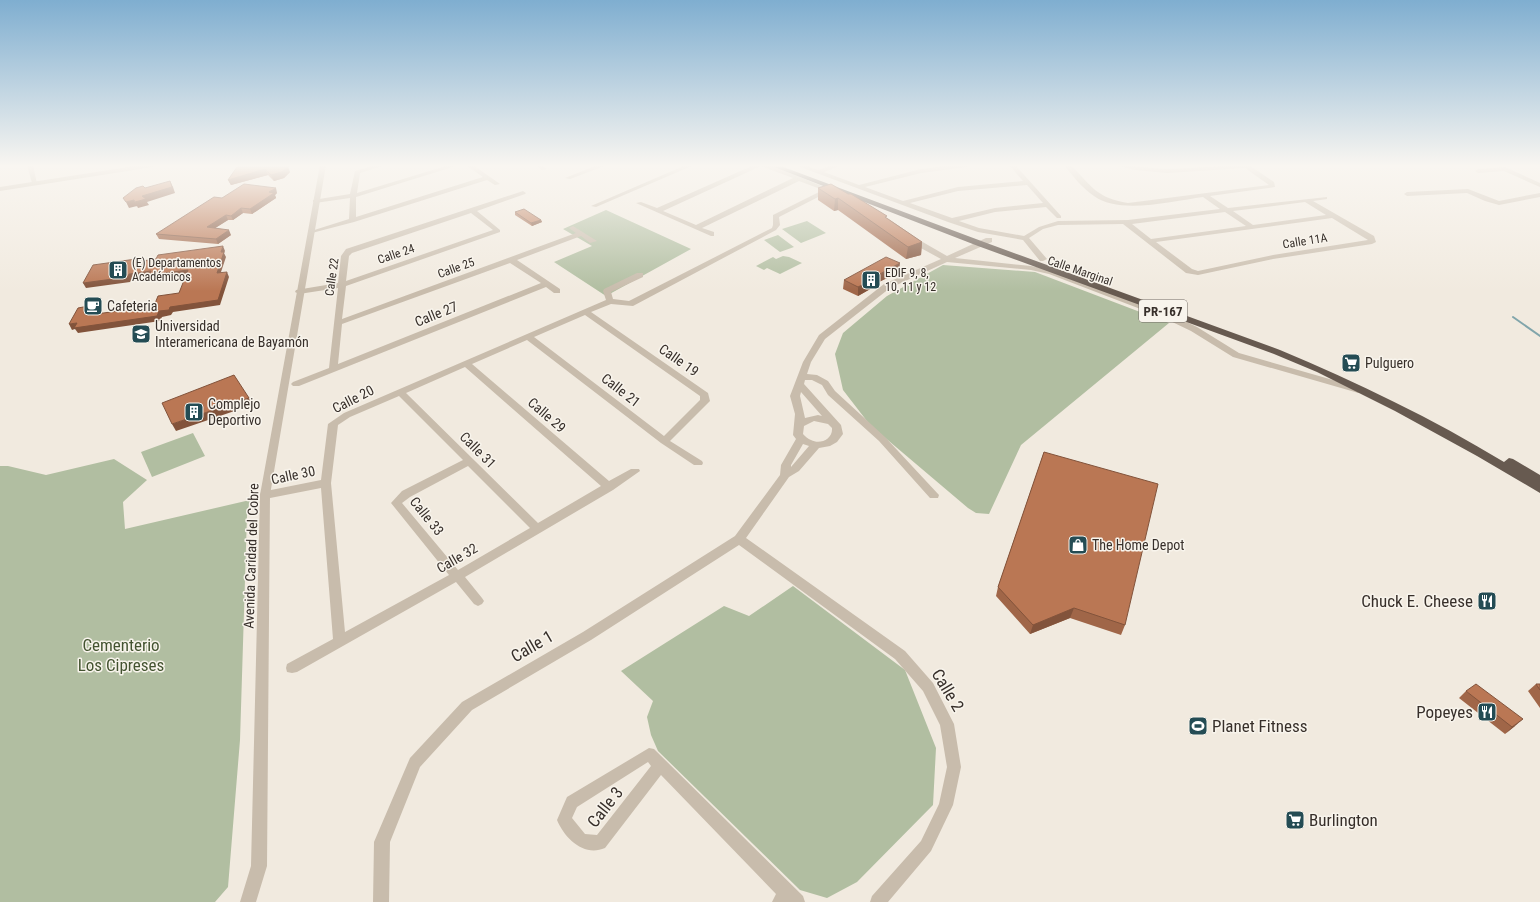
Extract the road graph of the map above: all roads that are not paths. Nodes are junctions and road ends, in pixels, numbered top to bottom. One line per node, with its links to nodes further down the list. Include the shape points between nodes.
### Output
1 (314, 207): 31 (street, Avenida Caridad del Cobre)
2 (353, 207): 24 (street)
3 (396, 207): 24 (street)
4 (479, 207): 18 (street, Calle 22)
5 (648, 207): 20 (street)
6 (666, 207): 20 (street)
7 (739, 207): 29 (street)
8 (793, 207): 46 (street, via 775,216 777,225 774,229 630,304)
9 (864, 207): 21 (street)
10 (888, 207): 36 (highway, PR-167)
11 (894, 207): 36 (highway, PR-167)
12 (913, 207): 25 (street)
13 (1026, 207): 25 (street, via 995,210)
14 (1050, 207): 23 (street)
15 (1223, 207): 19 (street)
16 (1251, 207): 19 (street)
17 (1318, 207): 22 (street)
18 (472, 210): 43 (street, Calle 22, via 349,251 345,256); 43 (street, Calle 24, via 498,231)
19 (1228, 210): 26 (street); 27 (street)
20 (657, 211): 29 (street)
21 (871, 211)
22 (1333, 216): 27 (street); 37 (street, Calle 11A, via 1371,238 1372,242 1273,257 1198,272 1189,271)
23 (1058, 217)
24 (352, 221): 31 (street)
25 (950, 221): 34 (street, via 978,230)
26 (1125, 222): 34 (street, via 1058,223 1041,228); 37 (street)
27 (1252, 227): 37 (street)
28 (573, 228): 32 (street)
29 (696, 228): 33 (street)
30 (902, 232): 40 (street, Calle Marginal)
31 (310, 233): 45 (street, Avenida Caridad del Cobre)
32 (581, 234): 35 (street); 39 (street, Calle 25)
33 (711, 234)
34 (1025, 238): 38 (street)
35 (593, 241)
36 (985, 242): 38 (highway, PR-167); 40 (street); 55 (highway, PR-167, via 1277,352)
37 (1150, 242)
38 (1043, 259): 65 (highway, PR-167, via 1310,360 1486,449)
39 (511, 260): 42 (street); 48 (street, Calle 25)
40 (950, 260): 52 (street, via 887,286 822,337 807,362); 55 (street, Calle Marginal, via 1051,272 1167,316 1236,355)
41 (640, 274): 46 (street, via 607,291)
42 (546, 284): 44 (street); 51 (street, Calle 27)
43 (342, 285): 45 (street, Calle 24); 48 (street, Calle 22)
44 (557, 291)
45 (299, 292): 69 (street, Avenida Caridad del Cobre)
46 (610, 301): 47 (street, Calle 20)
47 (586, 312): 49 (street, Calle 20); 59 (street, Calle 19, via 704,395 704,401)
48 (338, 322): 51 (street, Calle 22)
49 (529, 337): 50 (street, Calle 20); 59 (street, Calle 21)
50 (467, 364): 54 (street, Calle 20); 67 (street, Calle 29)
51 (333, 369): 53 (street, Calle 27)
52 (800, 381): 56 (street); 57 (street, via 795,396); 70 (street, via 814,378 825,383 831,393 882,439)
53 (296, 384)
54 (400, 392): 61 (street, Calle 31); 66 (street, Calle 20, via 347,415 333,424)
55 (1368, 393): 68 (highway, PR-167, via 1480,453)
56 (833, 423): 57 (street, via 818,418 804,421); 60 (street, via 838,427 837,438 825,445)
57 (800, 425): 58 (street, via 797,430)
58 (801, 439): 60 (street); 64 (street, Calle 1, via 786,465)
59 (664, 441): 62 (street, Calle 21)
60 (816, 445): 64 (street, Calle 1, via 796,469)
61 (469, 461): 71 (street, Calle 31); 73 (street, Calle 33, via 406,494 396,503)
62 (698, 463)
63 (635, 471): 67 (street, Calle 32)
64 (785, 476): 72 (street, Calle 1)
65 (1540, 480)
66 (326, 483): 69 (street, Calle 30); 75 (street, Calle 20)
67 (609, 487): 71 (street, Calle 32)
68 (1540, 489)
69 (265, 495): 79 (street, Avenida Caridad del Cobre, via 259,866)
70 (934, 495)
71 (537, 528): 73 (street, Calle 32)
72 (739, 539): 80 (street, Calle 1, via 587,636 467,706 414,763 382,842); 81 (street, Calle 2, via 900,656 928,687 947,724 954,767 946,805 926,846)
73 (457, 576): 74 (street); 75 (street, Calle 32)
74 (478, 601)
75 (340, 642): 76 (street, Calle 32)
76 (292, 668)
77 (660, 765): 77 (street, Calle 3, via 649,754 572,802 564,820 581,841 600,843); 78 (street)
78 (788, 899)
79 (248, 902)
80 (381, 902)
81 (878, 902)

